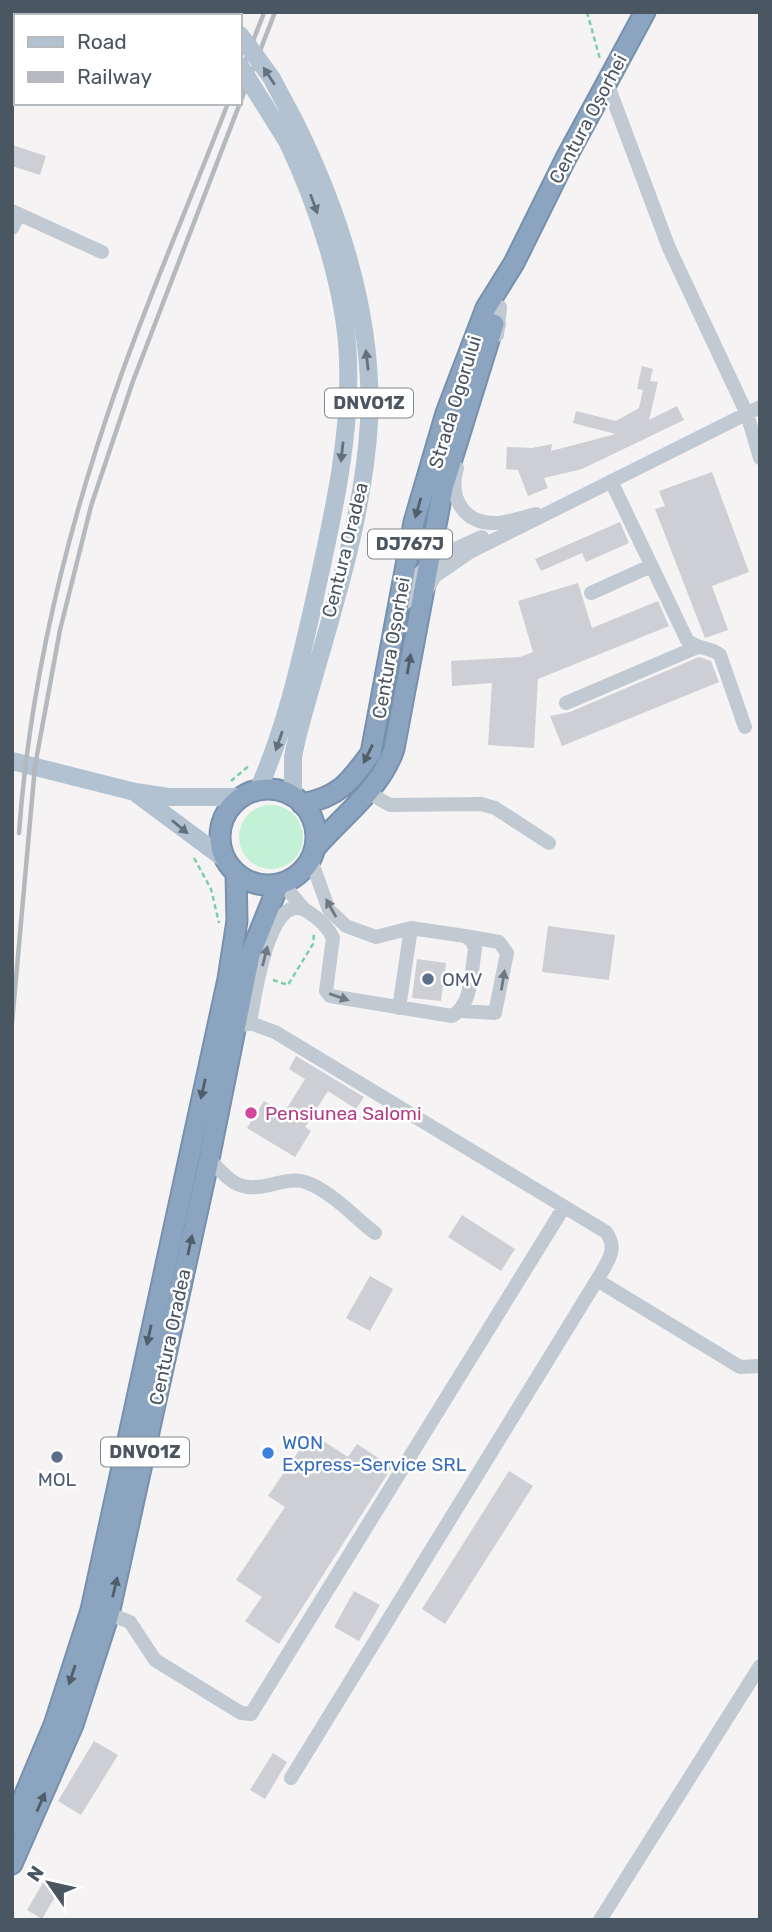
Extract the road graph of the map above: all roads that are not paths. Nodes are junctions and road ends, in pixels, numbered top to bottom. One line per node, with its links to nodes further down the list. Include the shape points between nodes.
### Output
1 (645, 12): 4 (highway, Centura Oșorhei / DJ767J)
2 (242, 38): 26 (main road, Centura Oradea / DNVO1Z, one-way to 2, bridge, via 293,757 355,523 369,421 369,370 359,303 318,169 271,77)
3 (242, 69): 25 (main road, Centura Oradea / DNVO1Z, one-way to 25, bridge, via 287,141 316,208 339,293 348,359 347,411 332,517 295,689 281,737)
4 (607, 83): 7 (highway, Centura Oșorhei / DJ767J); 9 (street, via 668,248)
5 (14, 218): 6 (street)
6 (103, 253)
7 (514, 264): 8 (highway, Centura Oșorhei / DJ767J); 19 (highway, Centura Oșorhei / DJ767J, one-way to 19, via 486,308 446,413 414,522)
8 (500, 307): 13 (street, Strada Ogorului, via 497,339 453,482 456,502 473,519 496,523); 14 (highway, DJ767J, via 443,488)
9 (753, 410): 10 (street); 11 (street, Strada Ogorului)
10 (760, 458)
11 (611, 481): 12 (street, Strada Ogorului); 15 (street)
12 (577, 498): 13 (street, Strada Ogorului); 17 (street, Strada Ogorului, via 470,552 435,576)
13 (537, 513): 14 (street, Strada Ogorului)
14 (427, 563): 17 (highway, DJ767J); 19 (street, via 408,590 399,640)
15 (651, 566): 16 (street); 18 (street)
16 (591, 593)
17 (421, 598): 24 (highway, Centura Oșorhei / DJ767J, one-way to 17, via 387,769 394,749)
18 (695, 648): 20 (street); 21 (street, via 713,649 720,655)
19 (388, 655): 26 (highway, Centura Oșorhei / DJ767J, one-way to 26, via 371,753 352,780 327,799)
20 (566, 704)
21 (745, 727)
22 (12, 761): 23 (main road)
23 (135, 792): 25 (main road, via 169,797); 29 (main road, one-way to 29)
24 (369, 793): 27 (street, via 390,805 481,804); 28 (highway, Centura Oșorhei / DJ767J, via 342,816)
25 (250, 794): 26 (highway, via 270,789); 29 (highway, DNVO1Z, via 231,807 222,826 222,847)
26 (298, 800): 28 (highway, DNVO1Z, via 310,812 316,835)
27 (549, 843)
28 (313, 854): 30 (highway, DNVO1Z, via 303,871); 32 (street, one-way to 28, via 376,937 346,926 329,910)
29 (231, 866): 30 (highway, via 264,885); 45 (highway, Centura Oradea / DNVO1Z, one-way to 45, via 237,921 228,978 91,1610 54,1725)
30 (280, 884): 31 (street); 36 (highway, Centura Oradea / DNVO1Z, via 254,941)
31 (304, 909): 34 (street, one-way to 34, via 333,938 326,991 330,996); 36 (street, one-way to 31, via 278,919 286,911)
32 (411, 928): 33 (street); 34 (street)
33 (465, 936): 35 (street, via 475,949); 35 (street, one-way to 33, via 495,1013 507,953 499,942)
34 (399, 1008): 35 (street, via 452,1016)
35 (461, 1011)
36 (249, 1025): 37 (highway, Centura Oradea / DNVO1Z); 38 (street)
37 (209, 1159): 39 (street, via 239,1186 253,1190 303,1181); 42 (highway, Centura Oradea / DNVO1Z, one-way to 37)
38 (564, 1207): 40 (street, via 606,1232 613,1242); 42 (street, via 251,1714 241,1713 155,1660 130,1622)
39 (375, 1233)
40 (597, 1280): 41 (street, via 740,1367); 44 (street)
41 (760, 1366)
42 (108, 1614): 46 (highway, Centura Oradea / DNVO1Z, one-way to 42, via 73,1725)
43 (760, 1666): 47 (street)
44 (291, 1778)
45 (12, 1825)
46 (12, 1864)
47 (600, 1920)

